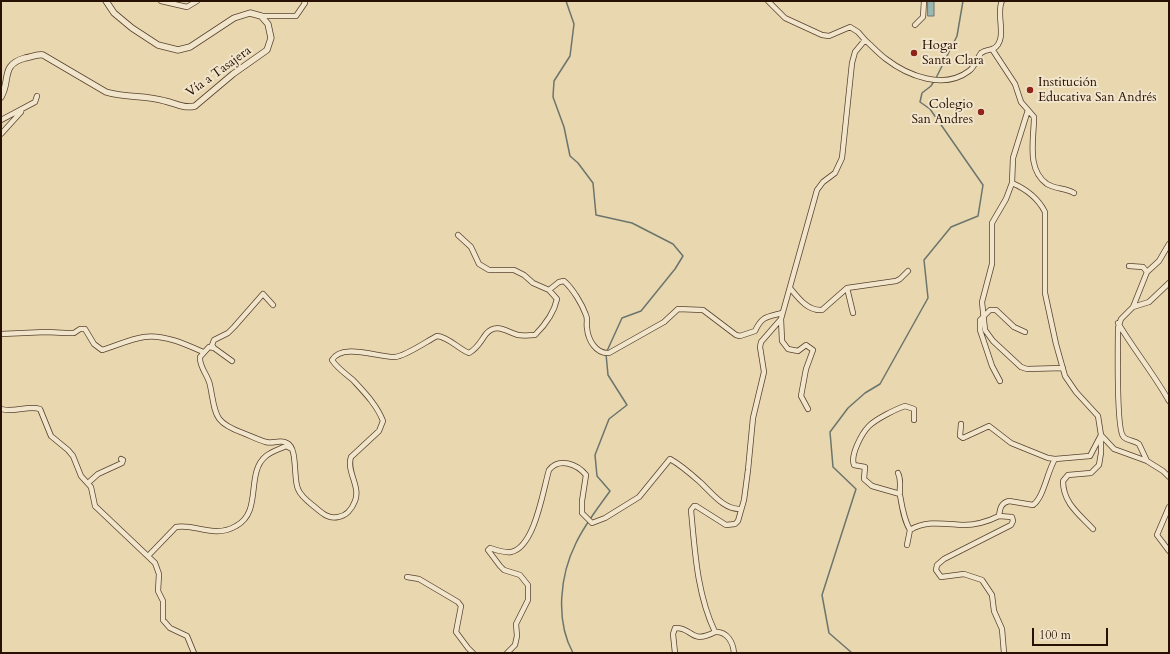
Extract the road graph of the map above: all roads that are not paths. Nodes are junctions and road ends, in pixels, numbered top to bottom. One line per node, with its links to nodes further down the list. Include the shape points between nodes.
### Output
1 (106, 1): 8 (street, via 114,13 132,28 158,45 178,50 190,47 234,18 250,14)
2 (161, 1): 3 (street, via 187,7)
3 (197, 1)
4 (304, 1): 8 (street, via 303,8 296,16)
5 (768, 1): 10 (street, via 785,18 822,35 829,36 852,28)
6 (924, 1): 9 (street, via 923,17)
7 (1002, 1): 11 (street, via 999,9 1000,38)
8 (261, 16): 13 (street, Vía a Tasajera, via 268,24 271,38 267,50 256,60 232,74 195,106 188,108 164,100 116,96 43,55 15,61 7,71 5,89)
9 (915, 25)
10 (865, 40): 11 (street, via 900,68 929,80 943,80 970,70 981,53); 26 (street, via 855,52 852,62 842,158 835,172 817,190 801,240)
11 (992, 49): 15 (street, via 1015,84)
12 (38, 96): 14 (street, via 35,102)
13 (1, 97)
14 (21, 110): 16 (street); 17 (street)
15 (1028, 110): 18 (street, via 1014,158); 19 (street, via 1034,117 1032,156 1036,170 1047,183)
16 (1, 120)
17 (1, 134)
18 (1012, 183): 33 (street, via 992,223 992,264 982,302); 41 (street, via 1032,194 1046,212 1045,293)
19 (1074, 194)
20 (458, 235): 28 (street, via 471,247 479,264 489,270 514,270)
21 (1169, 244): 24 (street, via 1159,261)
22 (1129, 266): 24 (street, via 1143,266)
23 (908, 271): 27 (street, via 900,280)
24 (1147, 272): 30 (street)
25 (1169, 283): 30 (street, via 1149,302)
26 (790, 288): 27 (street, via 809,308 818,311); 31 (street)
27 (847, 288): 32 (street)
28 (549, 290): 31 (street, via 564,281 570,286 586,315 590,339 598,351 604,353 609,353 664,322 678,309 703,310 740,336 755,331 764,318); 49 (street, via 557,299 555,307 544,327 535,334 519,335 503,328 496,328 486,333 476,350 469,353 438,336 395,357 361,352 334,357 334,364 379,411 383,421 379,431 351,457 356,485 355,500 342,517 325,515 301,495 297,488)
29 (273, 305): 38 (street, via 265,294 261,296 234,328 214,340)
30 (1133, 307): 35 (street)
31 (782, 313): 34 (street)
32 (853, 313)
33 (982, 316): 36 (street, via 990,310 996,310 1014,327); 41 (street, via 985,330 993,341 1021,367); 42 (street, via 980,330)
34 (781, 319): 45 (street, via 782,341 788,349 798,351 806,345 813,350 801,396); 58 (street, via 761,342 764,372 753,418 749,465)
35 (1118, 323): 43 (street); 52 (street, via 1118,418 1121,433 1125,439 1139,444)
36 (1025, 332)
37 (1, 334): 39 (street, via 74,333 85,329 94,344 102,350 145,336 161,337)
38 (214, 348): 39 (street, via 209,347); 40 (street)
39 (203, 352): 49 (street, via 200,357 201,365 208,379 215,411 224,425 267,442 284,441)
40 (232, 361)
41 (1063, 368): 48 (street, via 1065,376 1076,392 1098,416)
42 (1000, 381)
43 (1169, 401)
44 (1, 409): 55 (street, via 40,409 51,436 73,456 81,476)
45 (808, 409)
46 (914, 420): 56 (street, via 914,409 905,406 875,422 862,435 854,458 854,465 865,467 864,479 872,486)
47 (961, 424): 51 (street, via 960,436 963,438 989,426 1011,443)
48 (1101, 434): 51 (street, via 1090,456); 52 (street, via 1114,449); 60 (street, via 1099,465 1091,472 1068,475 1063,481 1066,500)
49 (292, 449): 64 (street, via 286,446 267,455 262,461 258,468 251,508 245,519 235,527 218,532 176,527)
50 (121, 459): 55 (street, via 122,463 98,474)
51 (1055, 459): 59 (street, via 1037,502 1031,505 1005,502 1000,508)
52 (1147, 461): 54 (street)
53 (898, 473): 56 (street, via 901,482)
54 (1169, 477)
55 (88, 483): 64 (street, via 93,491 95,506)
56 (900, 494): 61 (street, via 905,520)
57 (1169, 507): 63 (street, via 1157,534)
58 (741, 509): 66 (street, via 738,521 726,525 696,506 691,510 700,586 706,613); 69 (street, via 728,506 670,460 640,497 592,523 582,513 586,475 580,468 568,463 552,465 530,535 511,552 490,548 488,550 500,566 520,575 528,585 528,600 516,624 515,645)
59 (1000, 516): 61 (street, via 984,522 932,524); 72 (street, via 1012,517 1011,525 944,559 936,568 942,577 964,574 982,580 992,595 994,611 1002,630)
60 (1093, 529)
61 (910, 530): 62 (street)
62 (907, 545)
63 (1169, 551)
64 (148, 556): 67 (street, via 159,574 158,590 163,601 163,620 170,628 186,636)
65 (407, 577): 68 (street, via 419,579 458,602 460,606 456,632)
66 (715, 632): 70 (street, via 701,638 675,628); 71 (street, via 730,639)
67 (194, 653)
68 (473, 653)
69 (508, 653)
70 (675, 653)
71 (734, 653)
72 (1004, 653)

